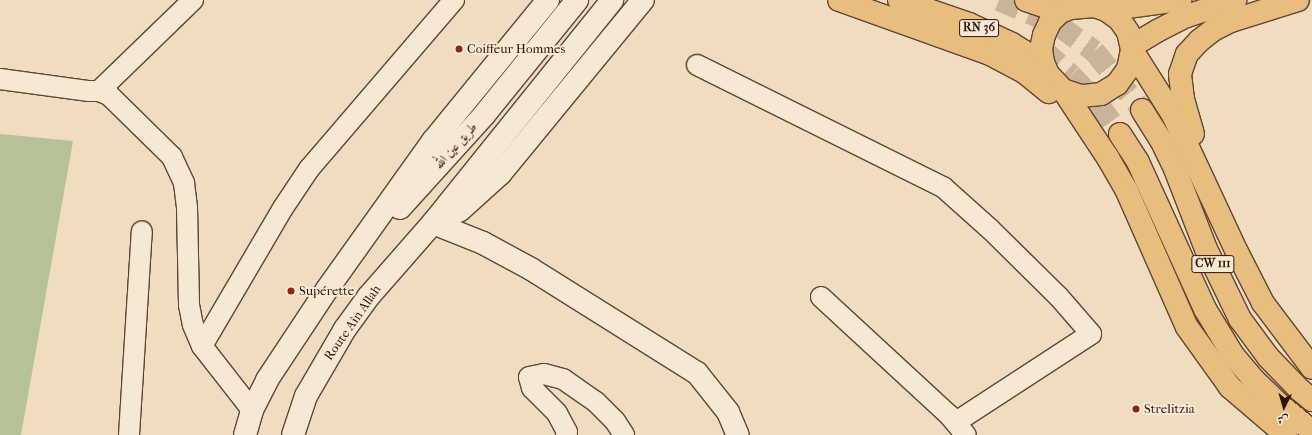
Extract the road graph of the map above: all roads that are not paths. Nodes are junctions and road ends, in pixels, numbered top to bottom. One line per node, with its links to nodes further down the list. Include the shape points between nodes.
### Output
1 (193, 0): 19 (street)
2 (454, 0): 28 (street, via 309,169 283,208)
3 (548, 0): 26 (main road, via 433,141)
4 (577, 0): 26 (main road, طريق عين الله, via 484,115)
5 (612, 0): 24 (main road)
6 (643, 0): 24 (main road, via 500,174 460,210)
7 (839, 0): 21 (main road, via 1009,62 1038,83)
8 (899, 0): 18 (main road, RN 36, via 990,32 1031,56)
9 (1026, 0): 14 (main road)
10 (1180, 0): 13 (main road)
11 (1235, 0): 15 (main road, via 1187,16 1157,31)
12 (1298, 0): 23 (main road, via 1230,21 1213,30 1187,54 1180,74 1181,87)
13 (1106, 10): 14 (main road, via 1083,6); 15 (main road, via 1119,20 1128,32)
14 (1060, 12): 18 (main road, via 1050,22 1041,49 1043,62)
15 (1132, 48): 18 (main road, via 1128,69 1117,84 1100,94 1081,96); 23 (main road, via 1170,110)
16 (697, 65): 32 (street, via 943,187 1059,297 1090,334)
17 (0, 79): 19 (street, via 89,91)
18 (1056, 83): 21 (main road)
19 (99, 90): 28 (street, via 109,95 172,157 184,183 189,305 193,326)
20 (1142, 110): 30 (main road, CW 111, via 1175,169 1206,249 1240,319 1268,357)
21 (1092, 133): 40 (main road, via 1126,189 1187,327 1230,388)
22 (1120, 134): 33 (main road, via 1138,162 1205,309 1233,355 1281,406)
23 (1206, 186): 29 (main road, via 1263,303)
24 (433, 223): 36 (main road, Route Aîn Allah, via 345,329 306,396); 39 (main road, via 483,243 531,269 697,373 728,412)
25 (142, 231): 34 (street)
26 (328, 288): 31 (main road, via 267,380)
27 (821, 297): 32 (street)
28 (202, 346): 31 (street)
29 (1312, 368)
30 (1312, 400)
31 (252, 410): 35 (main road)
32 (961, 428)
33 (1312, 431)
34 (129, 435)
35 (245, 435)
36 (293, 435)
37 (566, 435): 38 (street, via 567,432 557,413 532,388 529,377 544,374 563,379 596,402 615,420)
38 (624, 435)
39 (738, 435)
40 (1286, 435)

